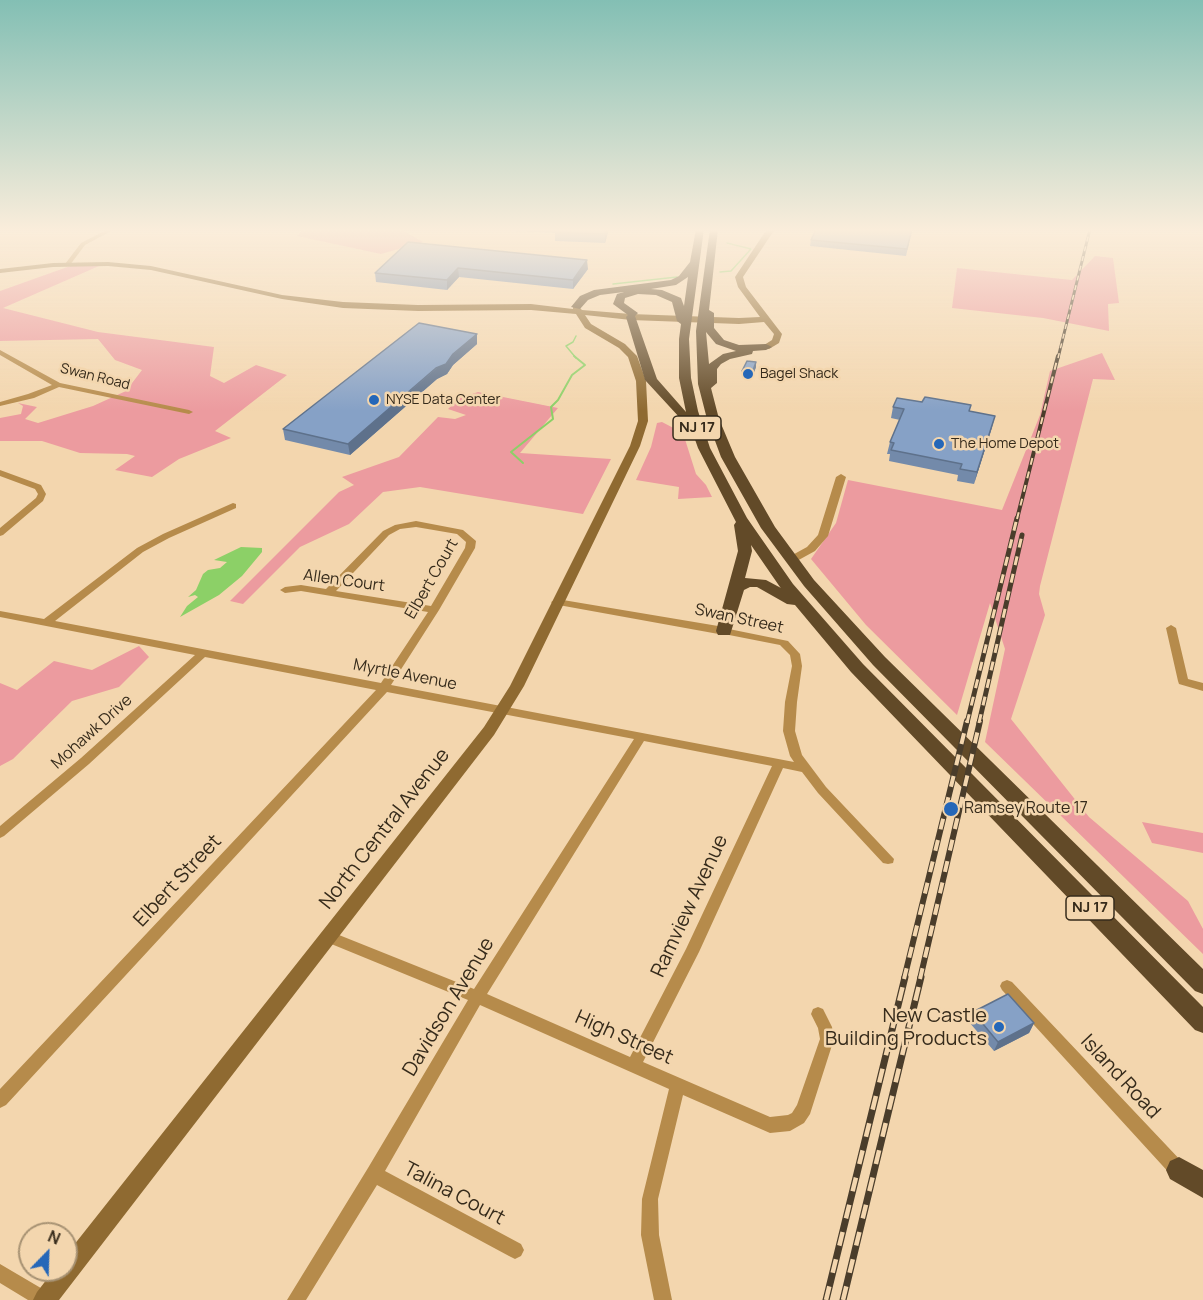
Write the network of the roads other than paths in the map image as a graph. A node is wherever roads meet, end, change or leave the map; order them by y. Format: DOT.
graph roads {
  1 [pos="255,290"];
  2 [pos="278,290"];
  3 [pos="616,290"];
  4 [pos="690,290"];
  5 [pos="706,290"];
  6 [pos="743,290"];
  7 [pos="705,294"];
  8 [pos="755,305"];
  9 [pos="576,310"];
  10 [pos="602,314"];
  11 [pos="632,315"];
  12 [pos="765,317"];
  13 [pos="738,319"];
  14 [pos="588,326"];
  15 [pos="685,330"];
  16 [pos="777,332"];
  17 [pos="612,341"];
  18 [pos="766,347"];
  19 [pos="0,352"];
  20 [pos="58,385"];
  21 [pos="704,386"];
  22 [pos="0,404"];
  23 [pos="189,412"];
  24 [pos="699,435"];
  25 [pos="0,473"];
  26 [pos="841,477"];
  27 [pos="233,506"];
  28 [pos="740,518"];
  29 [pos="0,533"];
  30 [pos="790,560"];
  31 [pos="737,588"];
  32 [pos="285,590"];
  33 [pos="328,592"];
  34 [pos="557,602"];
  35 [pos="434,610"];
  36 [pos="0,614"];
  37 [pos="809,614"];
  38 [pos="46,623"];
  39 [pos="1172,628"];
  40 [pos="724,631"];
  41 [pos="203,653"];
  42 [pos="1203,687"];
  43 [pos="384,688"];
  44 [pos="504,710"];
  45 [pos="641,737"];
  46 [pos="779,763"];
  47 [pos="804,768"];
  48 [pos="0,832"];
  49 [pos="888,859"];
  50 [pos="1152,934"];
  51 [pos="329,937"];
  52 [pos="1203,977"];
  53 [pos="1163,982"];
  54 [pos="1203,984"];
  55 [pos="1007,986"];
  56 [pos="477,998"];
  57 [pos="818,1014"];
  58 [pos="1203,1023"];
  59 [pos="1203,1029"];
  60 [pos="634,1065"];
  61 [pos="678,1085"];
  62 [pos="0,1100"];
  63 [pos="1179,1170"];
  64 [pos="374,1174"];
  65 [pos="1203,1185"];
  66 [pos="1203,1196"];
  67 [pos="515,1250"];
  68 [pos="0,1273"];
  69 [pos="45,1300"];
  70 [pos="296,1300"];
  71 [pos="663,1300"];
  1 -- 9 [label="main road"];
  2 -- 9 [label="main road"];
  3 -- 9 [label="highway"];
  4 -- 15 [label="highway, NJ 17"];
  5 -- 7 [label="highway, NJ 17"];
  6 -- 8 [label="main road"];
  7 -- 18 [label="highway"];
  7 -- 21 [label="highway, NJ 17"];
  8 -- 12 [label="main road"];
  8 -- 13 [label="main road"];
  9 -- 10 [label="main road"];
  9 -- 11 [label="main road"];
  9 -- 14 [label="main road, North Central Avenue"];
  9 -- 17 [label="main road, North Central Avenue"];
  10 -- 11 [label="main road"];
  10 -- 14 [label="main road"];
  11 -- 13 [label="main road"];
  11 -- 15 [label="highway"];
  11 -- 24 [label="highway"];
  12 -- 13 [label="main road"];
  12 -- 16 [label="main road"];
  13 -- 16 [label="main road"];
  14 -- 17 [label="main road, North Central Avenue"];
  15 -- 24 [label="highway, NJ 17"];
  16 -- 18 [label="main road"];
  17 -- 34 [label="main road, North Central Avenue"];
  18 -- 21 [label="highway"];
  19 -- 20 [label="street, Swan Road"];
  20 -- 22 [label="street"];
  20 -- 23 [label="street, Swan Road"];
  21 -- 30 [label="highway, NJ 17"];
  24 -- 28 [label="highway, NJ 17"];
  25 -- 29 [label="street"];
  26 -- 30 [label="street"];
  27 -- 38 [label="street"];
  28 -- 31 [label="highway"];
  28 -- 37 [label="highway, NJ 17"];
  30 -- 50 [label="highway, NJ 17"];
  31 -- 37 [label="highway"];
  31 -- 40 [label="highway"];
  32 -- 33 [label="street, Allen Court"];
  33 -- 35 [label="street, Allen Court"];
  33 -- 35 [label="street, Elbert Court"];
  34 -- 40 [label="street, Swan Street"];
  34 -- 44 [label="main road, North Central Avenue"];
  35 -- 43 [label="street, Elbert Court"];
  36 -- 38 [label="street, Myrtle Avenue"];
  37 -- 53 [label="highway, NJ 17"];
  38 -- 41 [label="street, Myrtle Avenue"];
  39 -- 42 [label="street"];
  40 -- 47 [label="street, Swan Street"];
  41 -- 43 [label="street, Myrtle Avenue"];
  41 -- 48 [label="street, Mohawk Drive"];
  43 -- 44 [label="street, Myrtle Avenue"];
  43 -- 62 [label="street, Elbert Street"];
  44 -- 45 [label="street, Myrtle Avenue"];
  44 -- 51 [label="main road, North Central Avenue"];
  45 -- 46 [label="street, Myrtle Avenue"];
  45 -- 56 [label="street, Davidson Avenue"];
  46 -- 47 [label="street, Myrtle Avenue"];
  46 -- 60 [label="street, Ramview Avenue"];
  47 -- 49 [label="street"];
  50 -- 52 [label="highway"];
  50 -- 54 [label="highway, NJ 17"];
  51 -- 56 [label="street, High Street"];
  51 -- 69 [label="main road, North Central Avenue"];
  53 -- 58 [label="highway, NJ 17"];
  53 -- 59 [label="highway"];
  55 -- 63 [label="street, Island Road"];
  56 -- 60 [label="street, High Street"];
  56 -- 64 [label="street, Davidson Avenue"];
  57 -- 61 [label="street, High Street"];
  60 -- 61 [label="street, High Street"];
  61 -- 71 [label="street"];
  63 -- 65 [label="highway"];
  63 -- 66 [label="street, Island Road"];
  64 -- 67 [label="street, Talina Court"];
  64 -- 70 [label="street, Davidson Avenue"];
  68 -- 69 [label="street"];
}
